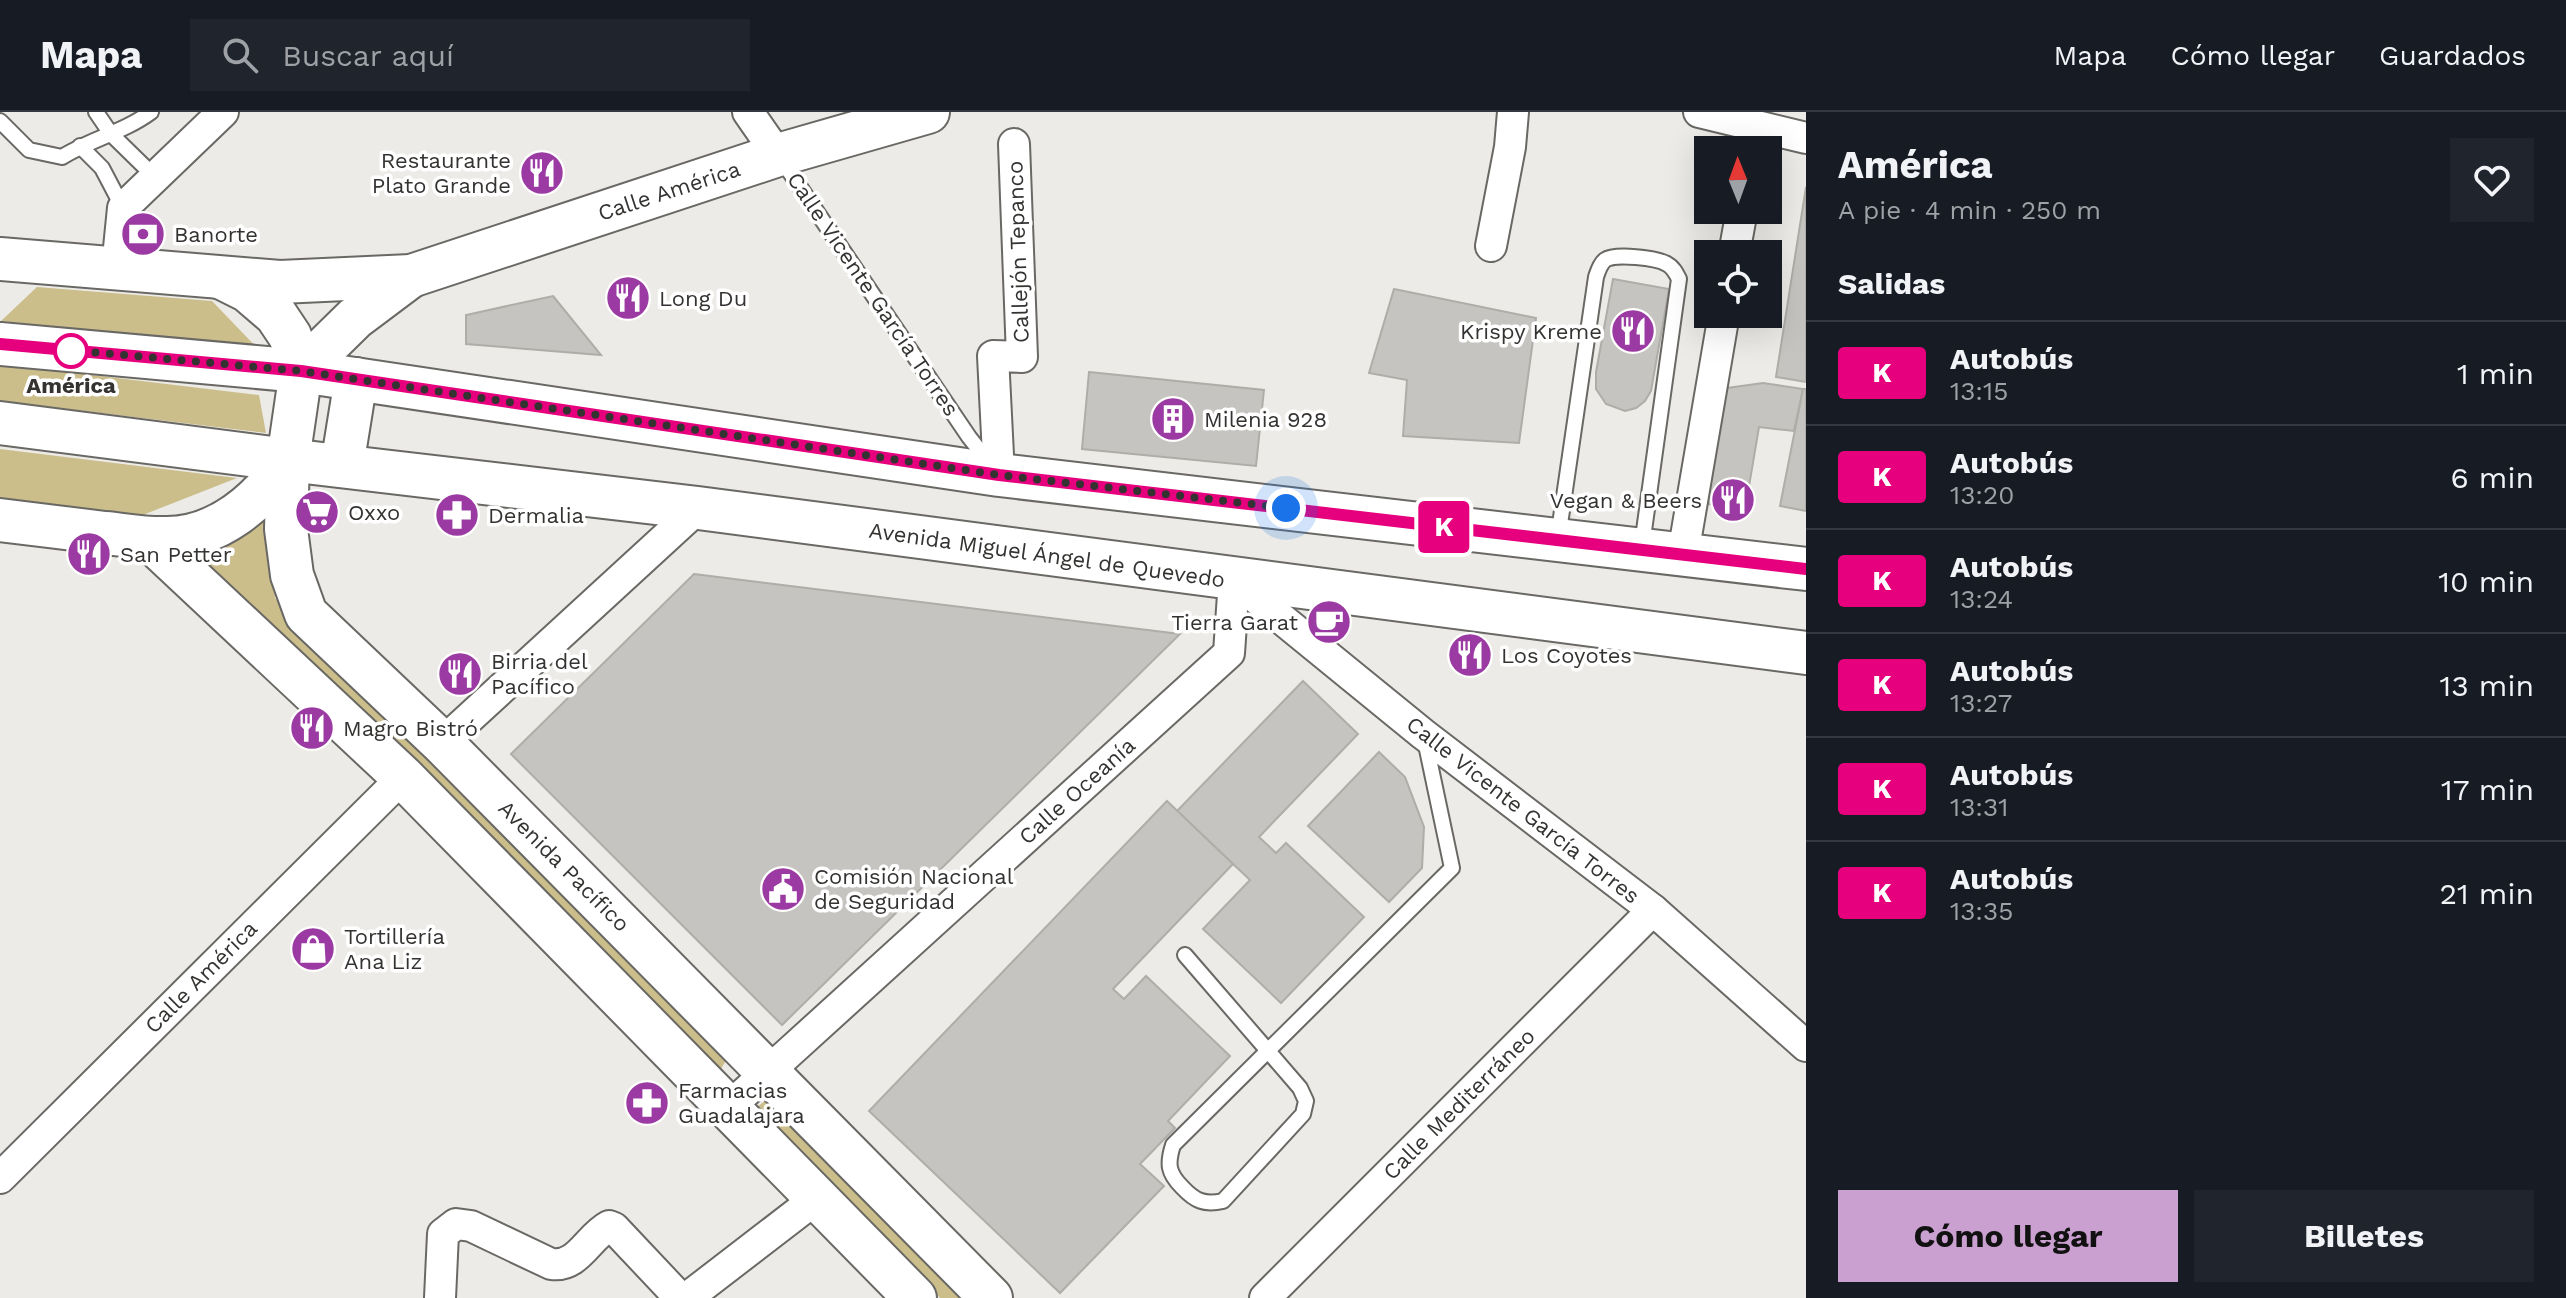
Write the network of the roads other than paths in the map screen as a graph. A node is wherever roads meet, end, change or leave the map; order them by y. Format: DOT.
graph roads {
  1 [pos="96,112"];
  2 [pos="151,112"];
  3 [pos="223,112"];
  4 [pos="748,112"];
  5 [pos="928,112"];
  6 [pos="1513,112"];
  7 [pos="1699,112"];
  8 [pos="0,121"];
  9 [pos="111,134"];
  10 [pos="1806,138"];
  11 [pos="1014,144"];
  12 [pos="80,146"];
  13 [pos="778,155"];
  14 [pos="155,177"];
  15 [pos="123,208"];
  16 [pos="1491,246"];
  17 [pos="0,259"];
  18 [pos="117,268"];
  19 [pos="411,276"];
  20 [pos="222,278"];
  21 [pos="1722,328"];
  22 [pos="0,344"];
  23 [pos="301,371"];
  24 [pos="356,379"];
  25 [pos="0,423"];
  26 [pos="288,460"];
  27 [pos="342,466"];
  28 [pos="999,475"];
  29 [pos="698,508"];
  30 [pos="0,520"];
  31 [pos="148,538"];
  32 [pos="1558,540"];
  33 [pos="1642,550"];
  34 [pos="1683,554"];
  35 [pos="1806,569"];
  36 [pos="1234,580"];
  37 [pos="1806,653"];
  38 [pos="1423,734"];
  39 [pos="442,743"];
  40 [pos="403,777"];
  41 [pos="1653,910"];
  42 [pos="1185,955"];
  43 [pos="1806,1046"];
  44 [pos="1268,1051"];
  45 [pos="768,1071"];
  46 [pos="728,1108"];
  47 [pos="0,1178"];
  48 [pos="817,1198"];
  49 [pos="440,1298"];
  50 [pos="680,1298"];
  51 [pos="687,1298"];
  52 [pos="915,1298"];
  53 [pos="991,1298"];
  54 [pos="1265,1298"];
  1 -- 9 [label="lane"];
  2 -- 9 [label="lane"];
  3 -- 14 [label="street"];
  4 -- 13 [label="street, Calle Vicente García Torres"];
  5 -- 13 [label="street, Calle América"];
  6 -- 16 [label="street"];
  7 -- 10 [label="street"];
  8 -- 12 [label="lane"];
  9 -- 12 [label="lane"];
  9 -- 14 [label="lane"];
  11 -- 28 [label="street, Callejón Tepanco"];
  12 -- 15 [label="lane"];
  13 -- 19 [label="street, Calle América"];
  13 -- 28 [label="lane, Calle Vicente García Torres"];
  14 -- 15 [label="street"];
  15 -- 18 [label="street"];
  17 -- 18 [label="street, Calle América"];
  18 -- 20 [label="street, Calle América"];
  19 -- 20 [label="street, Calle América"];
  19 -- 23 [label="street, Calle América"];
  20 -- 23 [label="street, Calle América"];
  21 -- 34 [label="street"];
  22 -- 23 [label="street"];
  23 -- 24 [label="street"];
  23 -- 26 [label="street, Avenida Pacífico"];
  24 -- 27 [label="street"];
  24 -- 28 [label="street"];
  25 -- 26 [label="street, Avenida Miguel Ángel de Quevedo"];
  26 -- 27 [label="street, Avenida Miguel Ángel de Quevedo"];
  26 -- 31 [label="street"];
  26 -- 39 [label="street, Avenida Pacífico"];
  27 -- 29 [label="street, Avenida Miguel Ángel de Quevedo"];
  28 -- 32 [label="street"];
  29 -- 36 [label="street, Avenida Miguel Ángel de Quevedo"];
  29 -- 39 [label="street"];
  30 -- 31 [label="street"];
  31 -- 40 [label="street"];
  32 -- 33 [label="street"];
  32 -- 33 [label="lane"];
  33 -- 34 [label="street"];
  34 -- 35 [label="street"];
  36 -- 37 [label="street, Avenida Miguel Ángel de Quevedo"];
  36 -- 38 [label="street, Calle Vicente García Torres"];
  36 -- 45 [label="street, Calle Oceanía"];
  38 -- 41 [label="street, Calle Vicente García Torres"];
  38 -- 44 [label="lane"];
  39 -- 45 [label="street, Avenida Pacífico"];
  40 -- 46 [label="street"];
  40 -- 47 [label="street, Calle América"];
  41 -- 43 [label="street, Calle Vicente García Torres"];
  41 -- 54 [label="street, Calle Mediterráneo"];
  42 -- 44 [label="lane"];
  44 -- 44 [label="lane"];
  45 -- 46 [label="street, Calle Oceanía"];
  45 -- 53 [label="street, Avenida Pacífico"];
  46 -- 48 [label="street"];
  48 -- 51 [label="street"];
  48 -- 52 [label="street"];
  49 -- 50 [label="street"];
}
